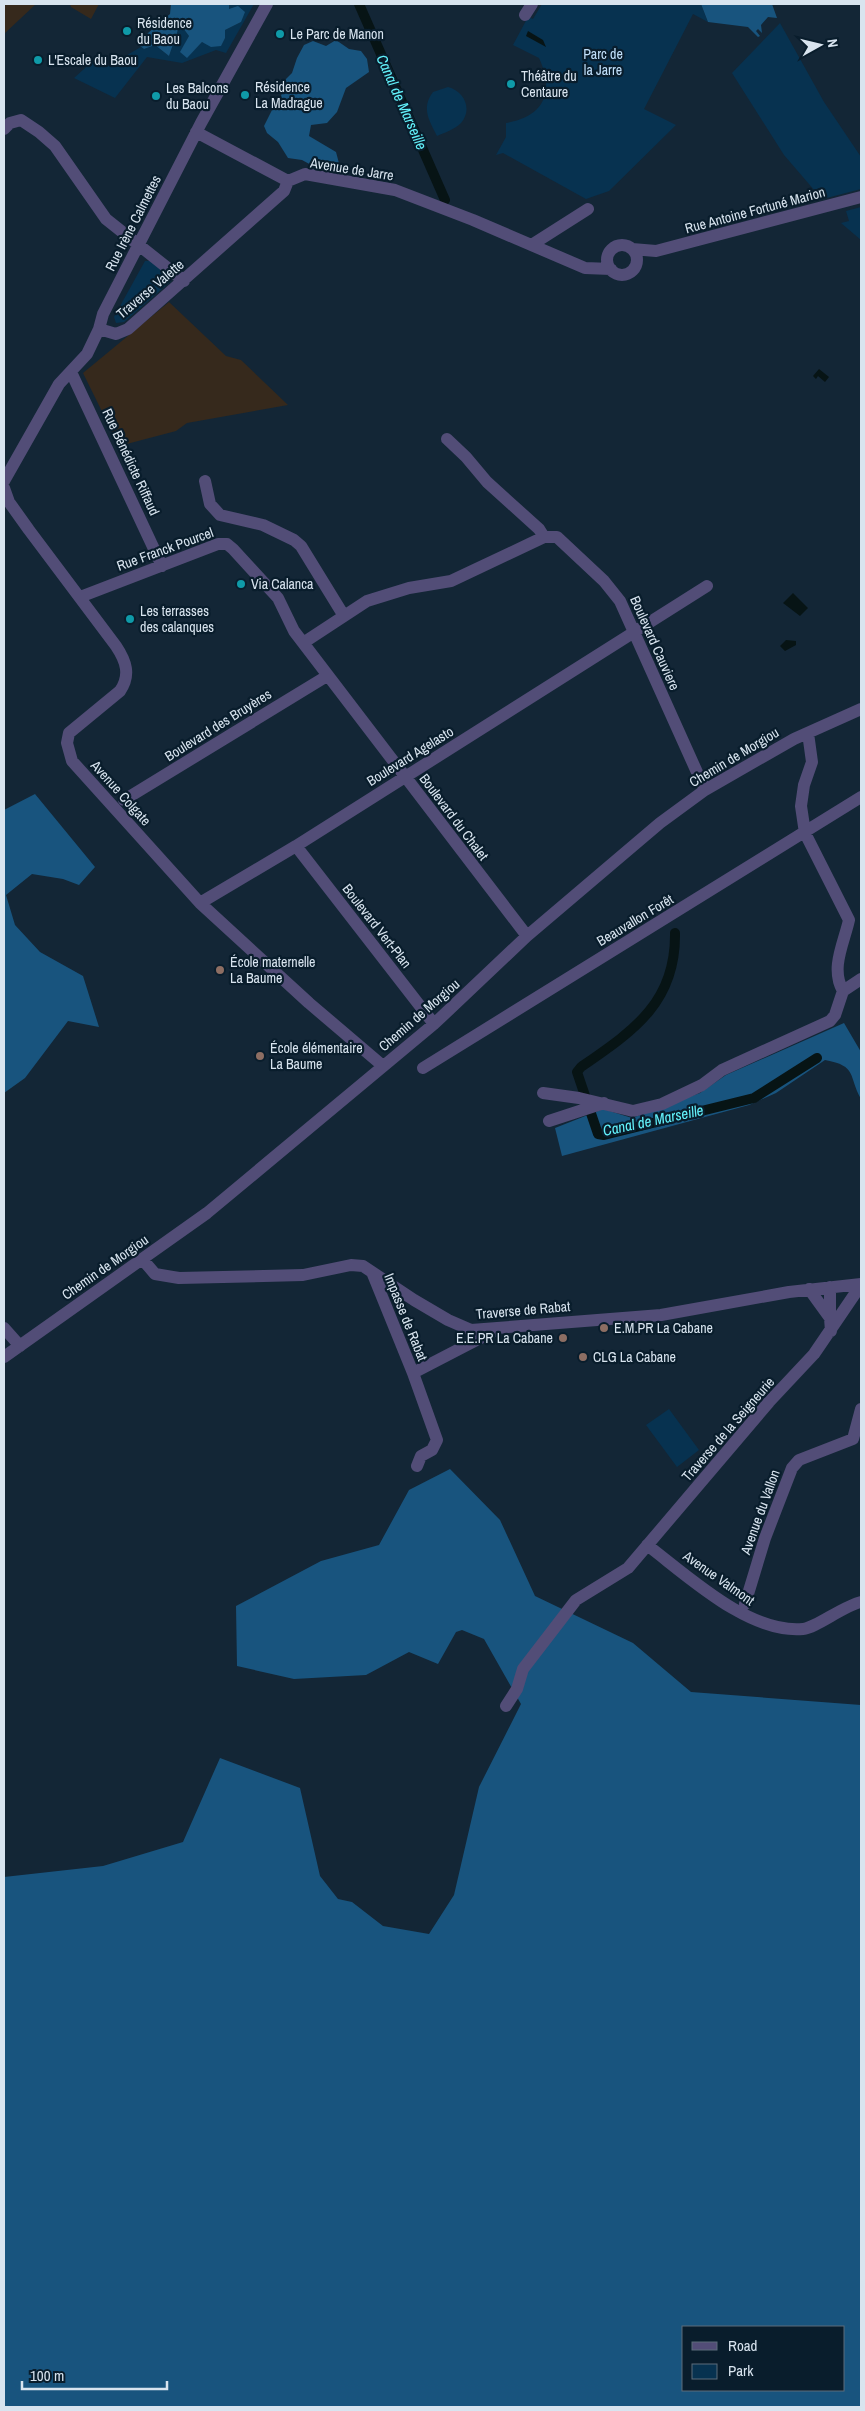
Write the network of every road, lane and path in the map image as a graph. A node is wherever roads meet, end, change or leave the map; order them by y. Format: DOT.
graph roads {
  1 [pos="267,4"];
  2 [pos="532,4"];
  3 [pos="525,15"];
  4 [pos="4,129"];
  5 [pos="196,132"];
  6 [pos="288,181"];
  7 [pos="861,197"];
  8 [pos="588,209"];
  9 [pos="140,244"];
  10 [pos="533,244"];
  11 [pos="632,249"];
  12 [pos="656,251"];
  13 [pos="605,266"];
  14 [pos="636,266"];
  15 [pos="184,280"];
  16 [pos="99,329"];
  17 [pos="71,372"];
  18 [pos="447,439"];
  19 [pos="7,468"];
  20 [pos="4,481"];
  21 [pos="205,481"];
  22 [pos="4,488"];
  23 [pos="7,500"];
  24 [pos="545,537"];
  25 [pos="162,566"];
  26 [pos="707,586"];
  27 [pos="80,597"];
  28 [pos="344,616"];
  29 [pos="635,632"];
  30 [pos="303,644"];
  31 [pos="327,676"];
  32 [pos="861,709"];
  33 [pos="808,733"];
  34 [pos="405,777"];
  35 [pos="704,790"];
  36 [pos="861,797"];
  37 [pos="124,800"];
  38 [pos="805,833"];
  39 [pos="296,846"];
  40 [pos="200,903"];
  41 [pos="527,936"];
  42 [pos="861,979"];
  43 [pos="844,991"];
  44 [pos="434,1024"];
  45 [pos="383,1066"];
  46 [pos="423,1068"];
  47 [pos="543,1093"];
  48 [pos="604,1103"];
  49 [pos="549,1121"];
  50 [pos="143,1260"];
  51 [pos="372,1272"];
  52 [pos="861,1285"];
  53 [pos="830,1287"];
  54 [pos="809,1289"];
  55 [pos="830,1318"];
  56 [pos="4,1328"];
  57 [pos="499,1329"];
  58 [pos="831,1331"];
  59 [pos="20,1346"];
  60 [pos="4,1357"];
  61 [pos="413,1373"];
  62 [pos="861,1410"];
  63 [pos="417,1466"];
  64 [pos="647,1546"];
  65 [pos="861,1602"];
  66 [pos="742,1608"];
  67 [pos="506,1706"];
  1 -- 5 [label="street"];
  2 -- 3 [label="street"];
  4 -- 9 [label="street"];
  5 -- 6 [label="street"];
  5 -- 9 [label="street, Rue Irène Calmettes"];
  6 -- 10 [label="street, Avenue de Jarre"];
  6 -- 15 [label="street, Traverse Valette"];
  7 -- 12 [label="street, Rue Antoine Fortuné Marion"];
  8 -- 10 [label="street"];
  9 -- 15 [label="street"];
  9 -- 16 [label="street, Rue Irène Calmettes"];
  10 -- 13 [label="street"];
  11 -- 12 [label="street, Rue Antoine Fortuné Marion"];
  11 -- 13 [label="street"];
  11 -- 14 [label="street"];
  12 -- 14 [label="street, Rue Antoine Fortuné Marion"];
  13 -- 14 [label="street"];
  15 -- 16 [label="street, Traverse Valette"];
  16 -- 17 [label="street"];
  17 -- 19 [label="street"];
  17 -- 25 [label="street, Rue Bénédicte Riffaud"];
  18 -- 24 [label="street"];
  19 -- 20 [label="street"];
  21 -- 28 [label="street"];
  22 -- 23 [label="street, Avenue Colgate"];
  23 -- 27 [label="street, Avenue Colgate"];
  24 -- 28 [label="street"];
  24 -- 29 [label="street, Boulevard Cauviere"];
  25 -- 27 [label="street, Rue Franck Pourcel"];
  25 -- 30 [label="street, Rue Franck Pourcel"];
  26 -- 29 [label="street, Boulevard Agelasto"];
  27 -- 40 [label="street, Avenue Colgate"];
  28 -- 30 [label="street"];
  29 -- 34 [label="street, Boulevard Agelasto"];
  29 -- 35 [label="street, Boulevard Cauviere"];
  30 -- 31 [label="street, Boulevard du Chalet"];
  31 -- 34 [label="street, Boulevard du Chalet"];
  31 -- 37 [label="street, Boulevard des Bruyères"];
  32 -- 33 [label="street, Chemin de Morgiou"];
  33 -- 35 [label="street, Chemin de Morgiou"];
  33 -- 38 [label="street"];
  34 -- 39 [label="street, Boulevard Agelasto"];
  34 -- 41 [label="street, Boulevard du Chalet"];
  35 -- 41 [label="street, Chemin de Morgiou"];
  36 -- 38 [label="street, Beauvallon Forêt"];
  38 -- 43 [label="street"];
  38 -- 46 [label="street, Beauvallon Forêt"];
  39 -- 40 [label="street, Boulevard Agelasto"];
  39 -- 44 [label="street, Boulevard Vert-Plan"];
  40 -- 45 [label="street, Avenue Colgate"];
  41 -- 44 [label="street, Chemin de Morgiou"];
  42 -- 43 [label="street"];
  43 -- 48 [label="street"];
  44 -- 45 [label="street, Chemin de Morgiou"];
  45 -- 50 [label="street, Chemin de Morgiou"];
  47 -- 48 [label="street"];
  48 -- 49 [label="street"];
  50 -- 51 [label="street, Traverse de Rabat"];
  50 -- 59 [label="street, Chemin de Morgiou"];
  51 -- 57 [label="street, Traverse de Rabat"];
  51 -- 61 [label="street, Impasse de Rabat"];
  52 -- 53 [label="street, Traverse de la Seigneurie"];
  52 -- 58 [label="street, Traverse de la Seigneurie"];
  53 -- 54 [label="street, Traverse de la Seigneurie"];
  53 -- 55 [label="street"];
  54 -- 55 [label="street"];
  54 -- 57 [label="street, Traverse de Rabat"];
  55 -- 58 [label="street"];
  56 -- 59 [label="street"];
  57 -- 61 [label="street, Impasse de Rabat"];
  58 -- 64 [label="street, Traverse de la Seigneurie"];
  59 -- 60 [label="street, Chemin de Morgiou"];
  61 -- 63 [label="street, Impasse de Rabat"];
  62 -- 66 [label="street, Avenue du Vallon"];
  64 -- 66 [label="street, Avenue Valmont"];
  64 -- 67 [label="street, Traverse de la Seigneurie"];
  65 -- 66 [label="street, Avenue Valmont"];
}
